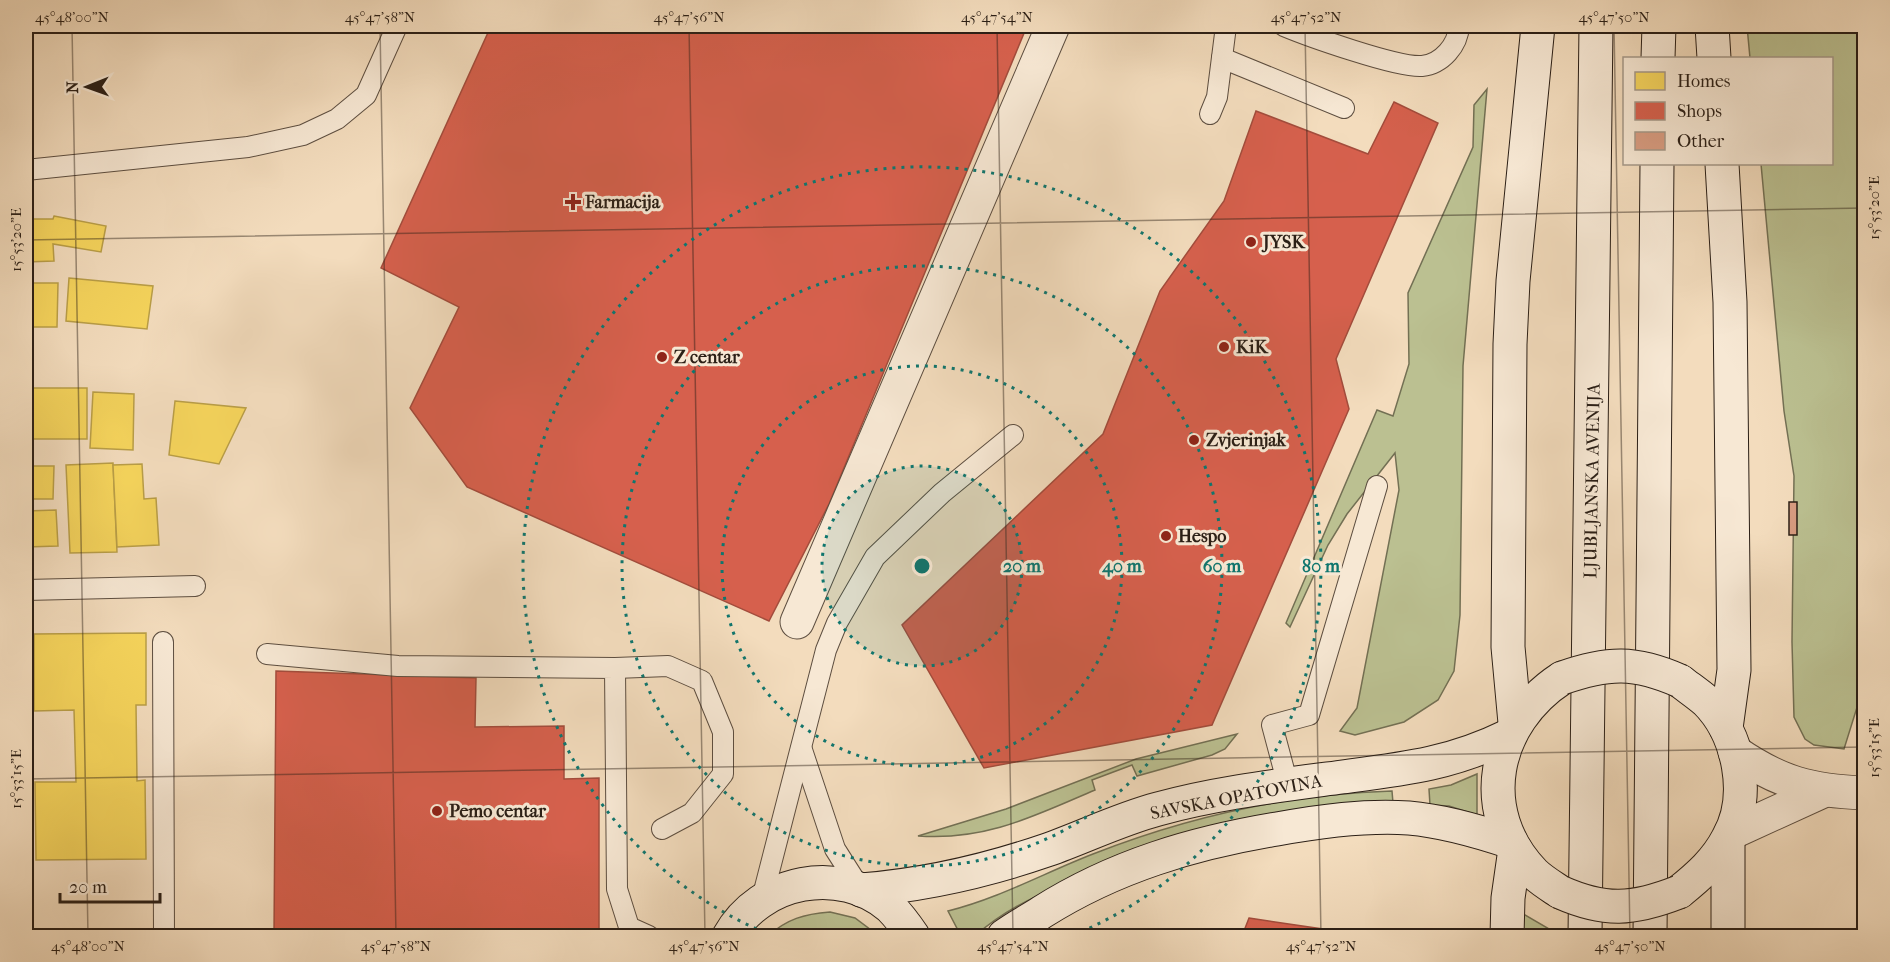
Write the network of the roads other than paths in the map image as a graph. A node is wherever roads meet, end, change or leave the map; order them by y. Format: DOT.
graph roads {
  1 [pos="398,26"];
  2 [pos="1053,26"];
  3 [pos="1226,26"];
  4 [pos="1284,26"];
  5 [pos="1459,26"];
  6 [pos="1538,26"];
  7 [pos="1596,26"];
  8 [pos="1659,26"];
  9 [pos="1712,26"];
  10 [pos="1658,57"];
  11 [pos="1714,57"];
  12 [pos="1222,58"];
  13 [pos="1344,108"];
  14 [pos="1210,114"];
  15 [pos="1657,165"];
  16 [pos="1722,165"];
  17 [pos="26,170"];
  18 [pos="1013,435"];
  19 [pos="1377,486"];
  20 [pos="195,586"];
  21 [pos="26,590"];
  22 [pos="797,622"];
  23 [pos="163,642"];
  24 [pos="267,654"];
  25 [pos="615,668"];
  26 [pos="1512,729"];
  27 [pos="1731,740"];
  28 [pos="802,750"];
  29 [pos="1287,785"];
  30 [pos="1823,791"];
  31 [pos="1864,793"];
  32 [pos="662,829"];
  33 [pos="1729,837"];
  34 [pos="1513,845"];
  35 [pos="861,890"];
  36 [pos="762,899"];
  37 [pos="1020,933"];
  38 [pos="164,936"];
  39 [pos="650,936"];
  40 [pos="729,936"];
  41 [pos="913,936"];
  42 [pos="1507,936"];
  43 [pos="1586,936"];
  44 [pos="1650,936"];
  45 [pos="1728,936"];
  1 -- 17 [label="lane"];
  2 -- 22 [label="main road"];
  3 -- 12 [label="lane"];
  4 -- 5 [label="lane"];
  6 -- 26 [label="main road"];
  7 -- 43 [label="main road, LJUBLJANSKA AVENIJA"];
  8 -- 10 [label="main road"];
  9 -- 11 [label="main road"];
  12 -- 13 [label="lane"];
  12 -- 14 [label="lane"];
  15 -- 44 [label="main road"];
  16 -- 27 [label="main road"];
  18 -- 28 [label="lane"];
  19 -- 29 [label="lane"];
  20 -- 21 [label="lane"];
  23 -- 38 [label="lane"];
  24 -- 25 [label="lane"];
  25 -- 32 [label="lane"];
  25 -- 39 [label="lane"];
  26 -- 27 [label="main road, bridge"];
  26 -- 29 [label="main road, SAVSKA OPATOVINA"];
  26 -- 34 [label="main road"];
  27 -- 30 [label="main road"];
  27 -- 33 [label="main road"];
  28 -- 35 [label="lane"];
  28 -- 36 [label="lane"];
  29 -- 35 [label="main road, SAVSKA OPATOVINA"];
  30 -- 31 [label="main road"];
  30 -- 33 [label="main road"];
  33 -- 34 [label="main road, bridge"];
  33 -- 45 [label="main road"];
  34 -- 37 [label="main road, SAVSKA OPATOVINA"];
  34 -- 42 [label="main road"];
  35 -- 36 [label="main road"];
  35 -- 41 [label="main road"];
  36 -- 40 [label="main road"];
}
